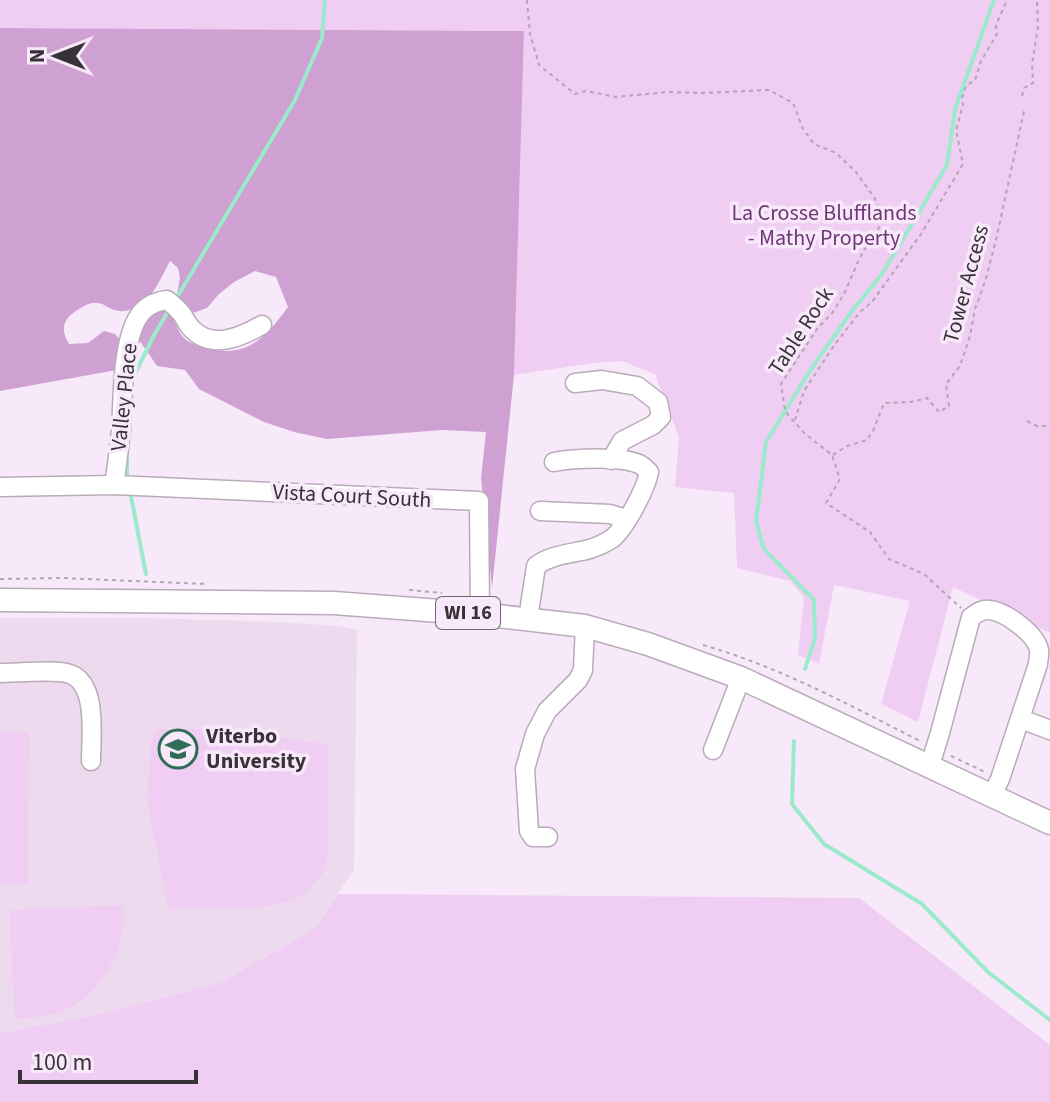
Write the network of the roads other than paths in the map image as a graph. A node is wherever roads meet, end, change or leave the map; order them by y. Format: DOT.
graph roads {
  1 [pos="262,325"];
  2 [pos="575,383"];
  3 [pos="611,460"];
  4 [pos="554,462"];
  5 [pos="114,485"];
  6 [pos="0,487"];
  7 [pos="540,511"];
  8 [pos="626,519"];
  9 [pos="0,600"];
  10 [pos="480,614"];
  11 [pos="528,619"];
  12 [pos="585,626"];
  13 [pos="0,673"];
  14 [pos="741,678"];
  15 [pos="1021,719"];
  16 [pos="1050,730"];
  17 [pos="713,750"];
  18 [pos="933,757"];
  19 [pos="91,761"];
  20 [pos="996,787"];
  21 [pos="1050,823"];
  22 [pos="548,837"];
  1 -- 5 [label="street, Valley Place"];
  2 -- 3 [label="street"];
  3 -- 4 [label="street"];
  3 -- 8 [label="street"];
  5 -- 6 [label="street"];
  5 -- 10 [label="street, Vista Court South"];
  7 -- 8 [label="street"];
  8 -- 11 [label="street"];
  9 -- 10 [label="main road, WI 16"];
  10 -- 11 [label="main road, WI 16"];
  11 -- 12 [label="main road, WI 16"];
  12 -- 14 [label="main road, WI 16"];
  12 -- 22 [label="street"];
  13 -- 19 [label="street"];
  14 -- 17 [label="street"];
  14 -- 18 [label="main road, WI 16"];
  15 -- 16 [label="street"];
  15 -- 18 [label="street"];
  15 -- 20 [label="street"];
  18 -- 20 [label="main road, WI 16"];
  20 -- 21 [label="main road, WI 16"];
}
